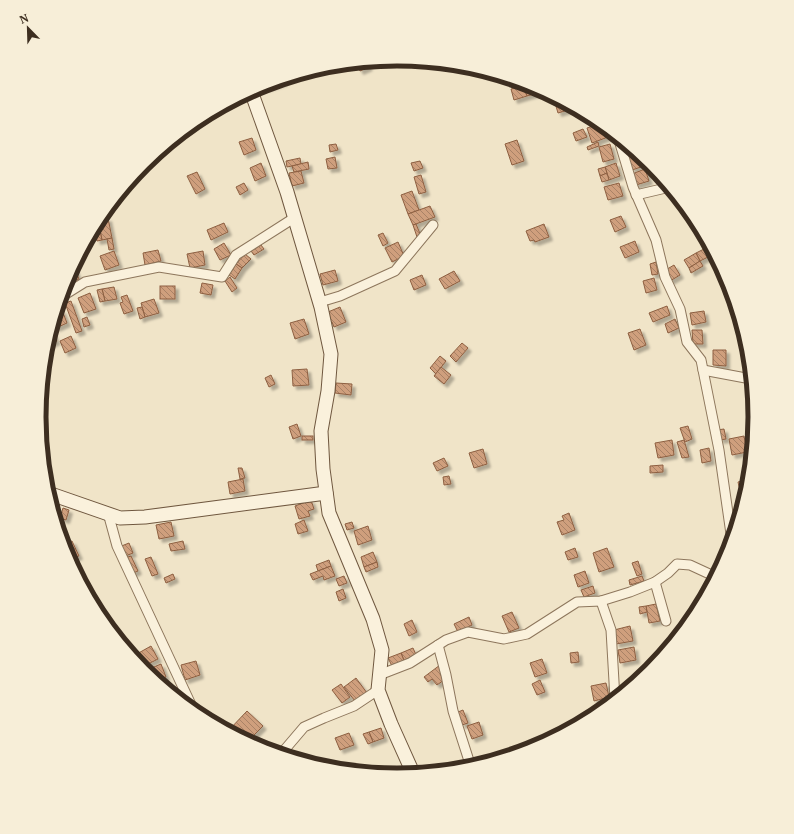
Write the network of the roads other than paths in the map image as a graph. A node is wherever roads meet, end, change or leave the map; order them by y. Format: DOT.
graph roads {
  1 [pos="252,98"];
  2 [pos="621,147"];
  3 [pos="664,189"];
  4 [pos="636,195"];
  5 [pos="294,218"];
  6 [pos="433,225"];
  7 [pos="70,292"];
  8 [pos="320,302"];
  9 [pos="703,370"];
  10 [pos="746,378"];
  11 [pos="326,494"];
  12 [pos="55,495"];
  13 [pos="108,513"];
  14 [pos="730,527"];
  15 [pos="711,575"];
  16 [pos="655,582"];
  17 [pos="601,601"];
  18 [pos="666,621"];
  19 [pos="438,645"];
  20 [pos="379,675"];
  21 [pos="378,690"];
  22 [pos="615,692"];
  23 [pos="188,699"];
  24 [pos="285,749"];
  25 [pos="469,760"];
  26 [pos="410,767"];
  1 -- 5 [label="street"];
  2 -- 4 [label="street"];
  3 -- 4 [label="street"];
  4 -- 9 [label="street"];
  5 -- 7 [label="street"];
  5 -- 8 [label="street"];
  6 -- 8 [label="street"];
  8 -- 11 [label="street"];
  9 -- 10 [label="street"];
  9 -- 14 [label="street"];
  11 -- 13 [label="street"];
  11 -- 20 [label="street"];
  12 -- 13 [label="street"];
  13 -- 23 [label="street"];
  15 -- 16 [label="street"];
  16 -- 17 [label="street"];
  16 -- 18 [label="street"];
  17 -- 19 [label="street"];
  17 -- 22 [label="street"];
  19 -- 20 [label="street"];
  19 -- 25 [label="street"];
  20 -- 21 [label="street"];
  21 -- 24 [label="street"];
  21 -- 26 [label="street"];
}
